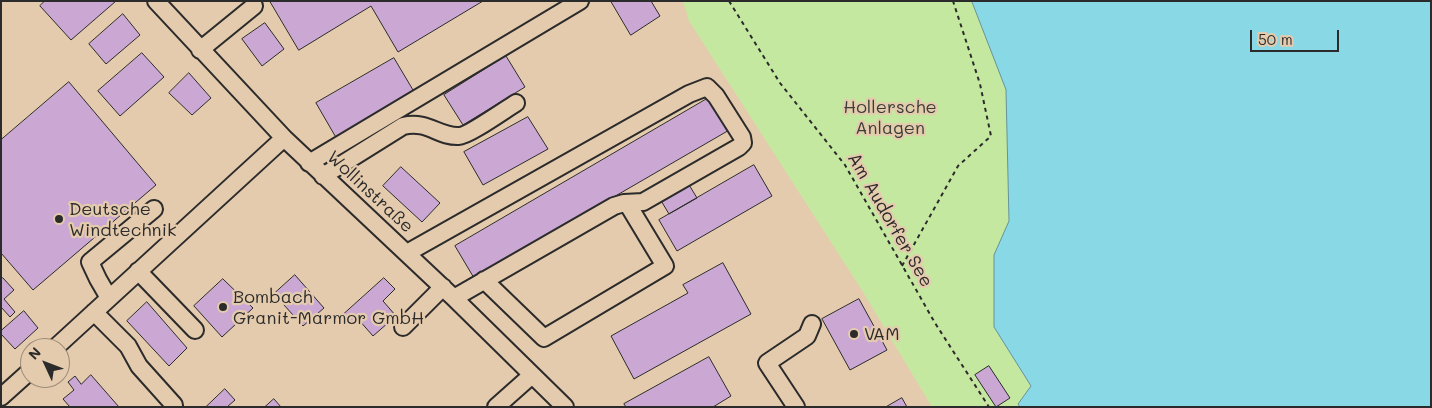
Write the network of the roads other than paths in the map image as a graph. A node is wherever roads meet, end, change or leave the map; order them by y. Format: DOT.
graph roads {
  1 [pos="580,1"];
  2 [pos="162,3"];
  3 [pos="254,6"];
  4 [pos="200,50"];
  5 [pos="516,103"];
  6 [pos="284,138"];
  7 [pos="309,163"];
  8 [pos="323,176"];
  9 [pos="627,203"];
  10 [pos="154,209"];
  11 [pos="407,253"];
  12 [pos="138,271"];
  13 [pos="484,280"];
  14 [pos="449,292"];
  15 [pos="110,298"];
  16 [pos="94,312"];
  17 [pos="812,324"];
  18 [pos="404,327"];
  19 [pos="195,330"];
  20 [pos="65,338"];
  21 [pos="532,375"];
  22 [pos="20,379"];
  23 [pos="1,397"];
  24 [pos="174,405"];
  25 [pos="496,407"];
  26 [pos="565,407"];
  27 [pos="796,407"];
  1 -- 7 [label="street"];
  2 -- 4 [label="street, Wollinstraße"];
  3 -- 4 [label="street"];
  4 -- 6 [label="street, Wollinstraße"];
  5 -- 8 [label="street"];
  6 -- 7 [label="street, Wollinstraße"];
  6 -- 12 [label="street"];
  7 -- 8 [label="street, Wollinstraße"];
  8 -- 11 [label="street, Wollinstraße"];
  9 -- 11 [label="street"];
  9 -- 13 [label="street"];
  9 -- 13 [label="street"];
  10 -- 15 [label="street"];
  11 -- 14 [label="street, Wollinstraße"];
  12 -- 15 [label="street"];
  12 -- 19 [label="street"];
  13 -- 14 [label="street"];
  14 -- 18 [label="street"];
  14 -- 21 [label="street, Wollinstraße"];
  15 -- 16 [label="street"];
  16 -- 20 [label="street"];
  16 -- 24 [label="street"];
  17 -- 27 [label="street"];
  21 -- 25 [label="street"];
  21 -- 26 [label="street, Wollinstraße"];
  22 -- 23 [label="street"];
}
